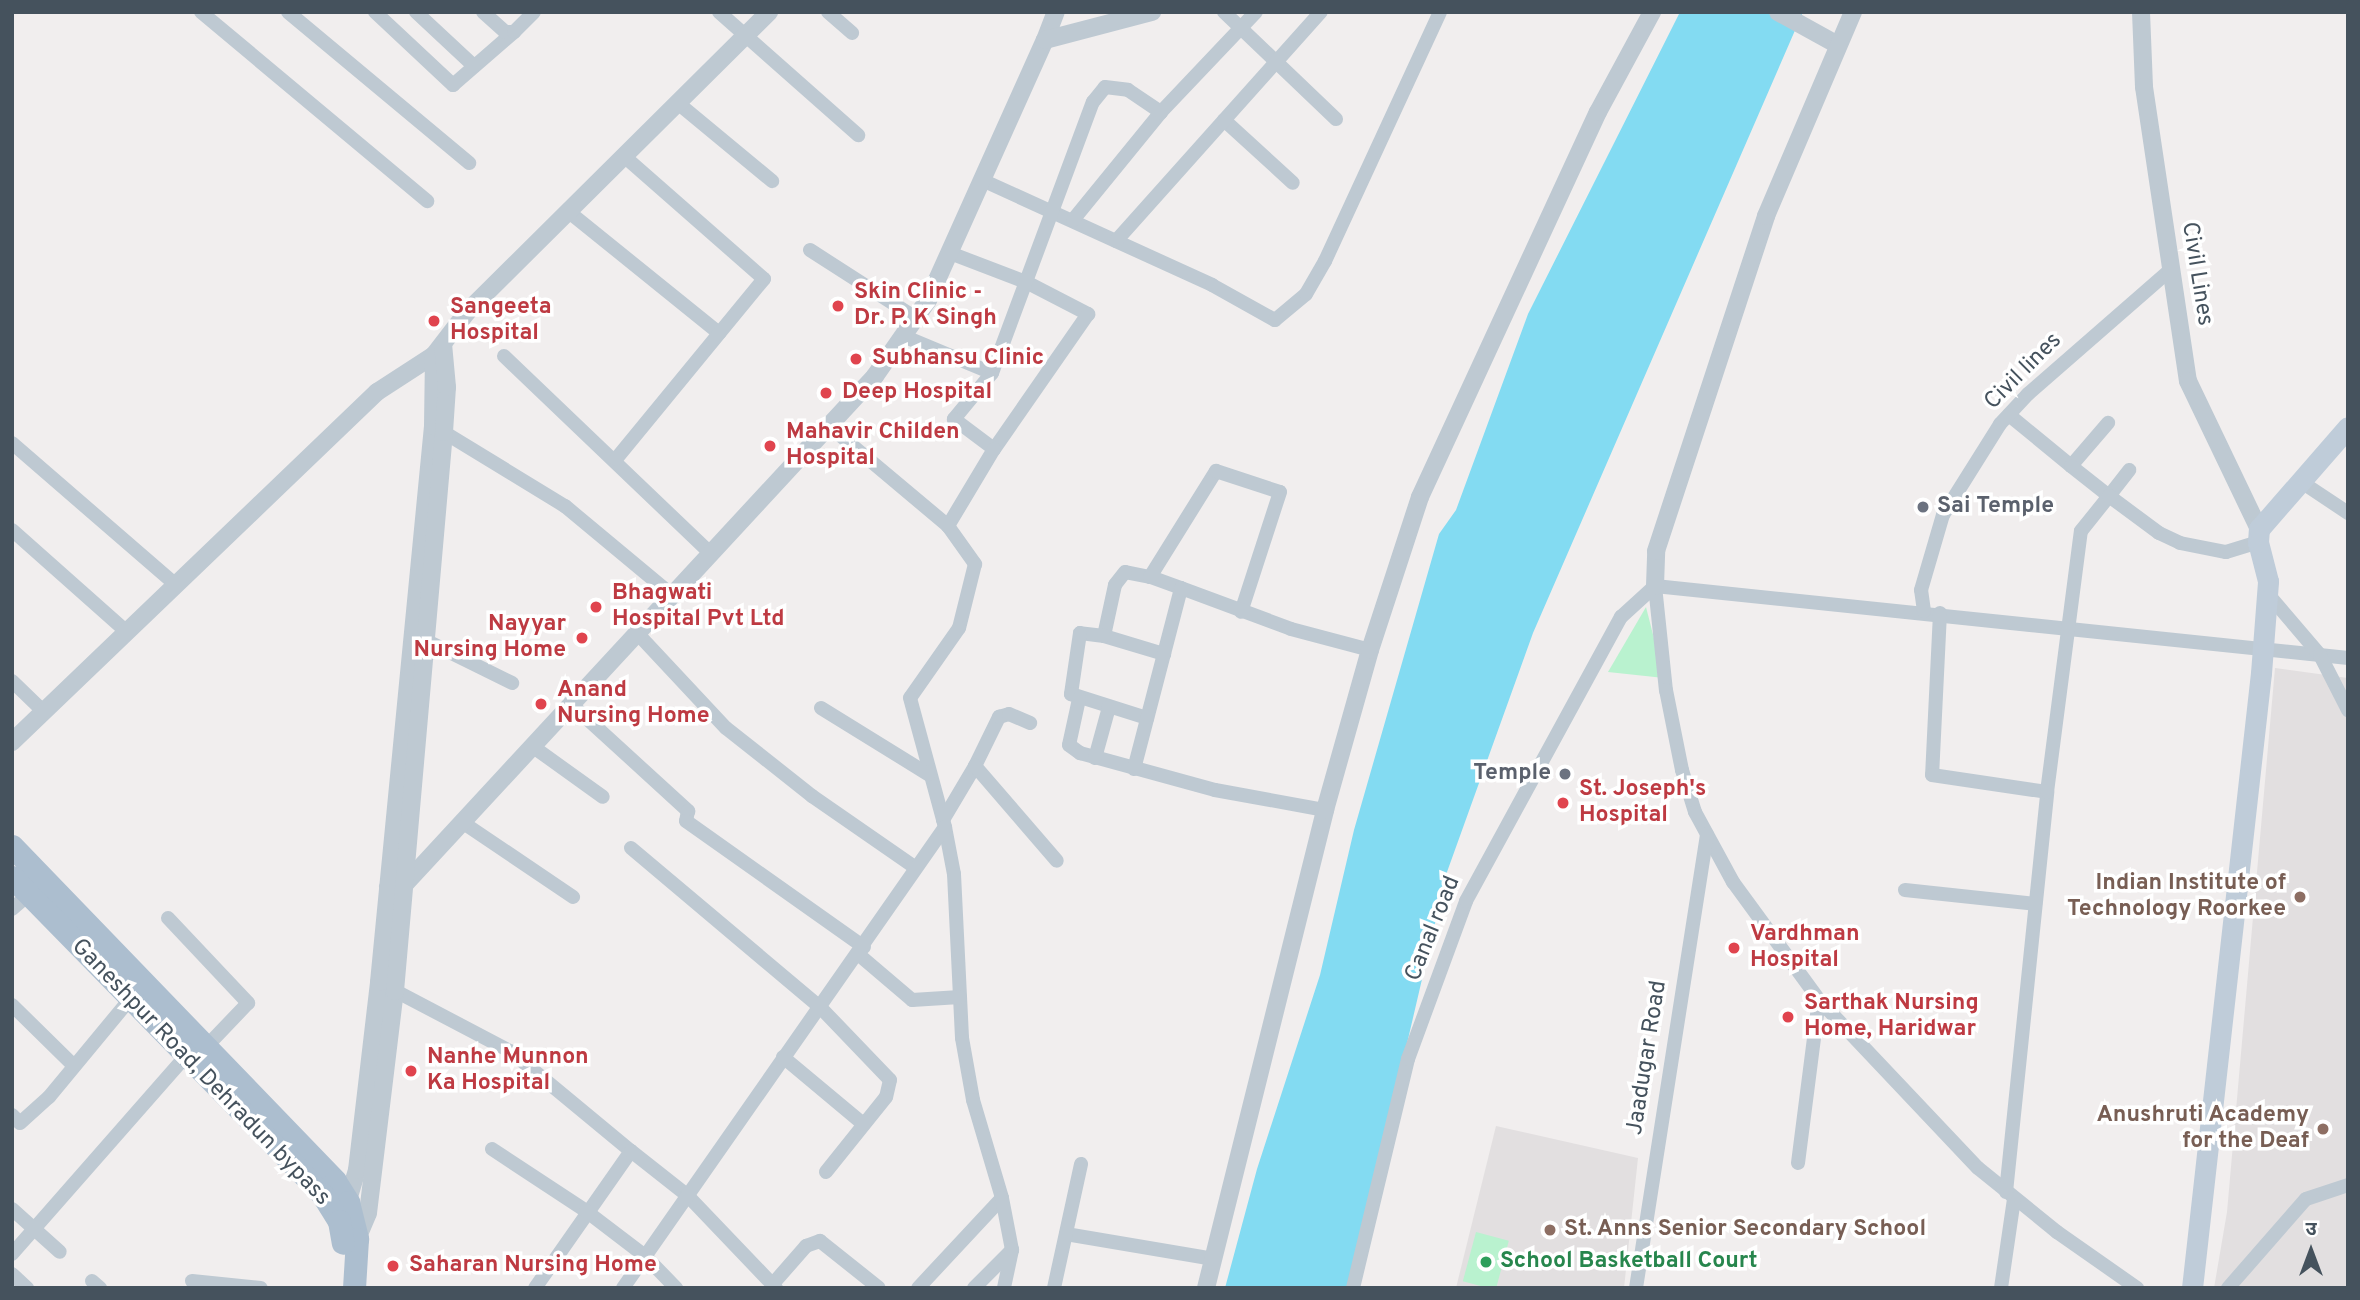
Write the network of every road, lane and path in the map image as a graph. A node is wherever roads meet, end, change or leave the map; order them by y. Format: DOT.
graph roads {
  1 [pos="201,12"];
  2 [pos="288,12"];
  3 [pos="375,12"];
  4 [pos="416,12"];
  5 [pos="483,12"];
  6 [pos="534,12"];
  7 [pos="719,12"];
  8 [pos="769,12"];
  9 [pos="828,12"];
  10 [pos="1056,12"];
  11 [pos="1152,12"];
  12 [pos="1224,12"];
  13 [pos="1256,12"];
  14 [pos="1321,12"];
  15 [pos="1440,12"];
  16 [pos="1652,12"];
  17 [pos="1777,12"];
  18 [pos="1853,12"];
  19 [pos="2141,12"];
  20 [pos="1241,28"];
  21 [pos="514,32"];
  22 [pos="852,33"];
  23 [pos="748,35"];
  24 [pos="1045,40"];
  25 [pos="1836,44"];
  26 [pos="1275,63"];
  27 [pos="474,66"];
  28 [pos="679,104"];
  29 [pos="1161,112"];
  30 [pos="1336,119"];
  31 [pos="1224,120"];
  32 [pos="858,135"];
  33 [pos="625,157"];
  34 [pos="469,163"];
  35 [pos="982,180"];
  36 [pos="772,181"];
  37 [pos="1293,184"];
  38 [pos="427,201"];
  39 [pos="1049,211"];
  40 [pos="569,212"];
  41 [pos="1073,220"];
  42 [pos="1116,241"];
  43 [pos="810,250"];
  44 [pos="950,253"];
  45 [pos="2171,270"];
  46 [pos="1028,283"];
  47 [pos="915,318"];
  48 [pos="719,332"];
  49 [pos="903,336"];
  50 [pos="439,350"];
  51 [pos="504,356"];
  52 [pos="992,373"];
  53 [pos="2009,415"];
  54 [pos="2108,423"];
  55 [pos="829,426"];
  56 [pos="2348,427"];
  57 [pos="439,429"];
  58 [pos="12,443"];
  59 [pos="994,449"];
  60 [pos="616,459"];
  61 [pos="2071,466"];
  62 [pos="2129,470"];
  63 [pos="2300,481"];
  64 [pos="2109,496"];
  65 [pos="2348,513"];
  66 [pos="948,526"];
  67 [pos="12,530"];
  68 [pos="2258,536"];
  69 [pos="710,554"];
  70 [pos="1150,577"];
  71 [pos="176,585"];
  72 [pos="1655,586"];
  73 [pos="1181,588"];
  74 [pos="2267,593"];
  75 [pos="672,595"];
  76 [pos="1924,611"];
  77 [pos="1241,612"];
  78 [pos="1940,613"];
  79 [pos="2065,628"];
  80 [pos="127,632"];
  81 [pos="637,633"];
  82 [pos="1104,636"];
  83 [pos="421,638"];
  84 [pos="1370,650"];
  85 [pos="2263,651"];
  86 [pos="1164,654"];
  87 [pos="2320,655"];
  88 [pos="2348,658"];
  89 [pos="12,681"];
  90 [pos="512,683"];
  91 [pos="1079,699"];
  92 [pos="571,704"];
  93 [pos="1109,707"];
  94 [pos="821,708"];
  95 [pos="2348,710"];
  96 [pos="44,712"];
  97 [pos="1147,718"];
  98 [pos="1030,723"];
  99 [pos="12,742"];
  100 [pos="532,746"];
  101 [pos="1096,758"];
  102 [pos="975,766"];
  103 [pos="1134,769"];
  104 [pos="928,774"];
  105 [pos="2047,792"];
  106 [pos="603,797"];
  107 [pos="1325,810"];
  108 [pos="462,822"];
  109 [pos="944,823"];
  110 [pos="1707,835"];
  111 [pos="12,846"];
  112 [pos="631,848"];
  113 [pos="1057,861"];
  114 [pos="916,867"];
  115 [pos="397,885"];
  116 [pos="1905,890"];
  117 [pos="17,894"];
  118 [pos="573,897"];
  119 [pos="2035,904"];
  120 [pos="168,918"];
  121 [pos="861,950"];
  122 [pos="379,982"];
  123 [pos="395,990"];
  124 [pos="960,997"];
  125 [pos="130,999"];
  126 [pos="1819,1000"];
  127 [pos="12,1005"];
  128 [pos="820,1007"];
  129 [pos="196,1052"];
  130 [pos="783,1057"];
  131 [pos="73,1065"];
  132 [pos="12,1115"];
  133 [pos="863,1124"];
  134 [pos="492,1149"];
  135 [pos="631,1151"];
  136 [pos="1798,1163"];
  137 [pos="1081,1164"];
  138 [pos="826,1172"];
  139 [pos="2348,1185"];
  140 [pos="687,1195"];
  141 [pos="2010,1196"];
  142 [pos="1002,1198"];
  143 [pos="12,1209"];
  144 [pos="586,1211"];
  145 [pos="344,1212"];
  146 [pos="35,1230"];
  147 [pos="1066,1234"];
  148 [pos="357,1239"];
  149 [pos="1012,1250"];
  150 [pos="60,1252"];
  151 [pos="12,1254"];
  152 [pos="645,1256"];
  153 [pos="1214,1259"];
  154 [pos="12,1274"];
  155 [pos="192,1281"];
  156 [pos="774,1286"];
  157 [pos="27,1288"];
  158 [pos="261,1288"];
  159 [pos="340,1288"];
  160 [pos="354,1288"];
  161 [pos="535,1288"];
  162 [pos="623,1288"];
  163 [pos="676,1288"];
  164 [pos="879,1288"];
  165 [pos="918,1288"];
  166 [pos="974,1288"];
  167 [pos="1004,1288"];
  168 [pos="1054,1288"];
  169 [pos="1206,1288"];
  170 [pos="1353,1288"];
  171 [pos="1636,1288"];
  172 [pos="2001,1288"];
  173 [pos="2137,1288"];
  174 [pos="2192,1288"];
  175 [pos="2228,1288"];
  1 -- 38 [label="street"];
  2 -- 34 [label="street"];
  3 -- 27 [label="street"];
  4 -- 27 [label="street"];
  5 -- 21 [label="street"];
  6 -- 21 [label="street"];
  7 -- 23 [label="street"];
  8 -- 23 [label="street"];
  9 -- 22 [label="street"];
  10 -- 24 [label="street"];
  11 -- 24 [label="street"];
  12 -- 20 [label="street"];
  13 -- 20 [label="street"];
  14 -- 26 [label="street"];
  15 -- 42 [label="street"];
  16 -- 84 [label="street"];
  17 -- 25 [label="street"];
  18 -- 25 [label="street"];
  19 -- 45 [label="street, Civil Lines"];
  20 -- 26 [label="street"];
  20 -- 29 [label="street"];
  21 -- 27 [label="street"];
  23 -- 28 [label="street"];
  23 -- 32 [label="street"];
  24 -- 35 [label="street"];
  25 -- 72 [label="street"];
  26 -- 30 [label="street"];
  26 -- 31 [label="street"];
  28 -- 33 [label="street"];
  28 -- 36 [label="street"];
  29 -- 39 [label="street"];
  29 -- 41 [label="street"];
  31 -- 37 [label="street"];
  31 -- 42 [label="street"];
  33 -- 40 [label="street"];
  33 -- 48 [label="street"];
  35 -- 39 [label="street"];
  35 -- 44 [label="street"];
  39 -- 41 [label="street"];
  39 -- 46 [label="street"];
  40 -- 48 [label="street"];
  40 -- 50 [label="street"];
  41 -- 42 [label="street"];
  43 -- 47 [label="street"];
  44 -- 46 [label="street"];
  44 -- 47 [label="street"];
  45 -- 53 [label="street, Civil lines"];
  45 -- 68 [label="street, Civil Lines"];
  46 -- 52 [label="street"];
  46 -- 59 [label="street"];
  47 -- 49 [label="street"];
  48 -- 60 [label="street"];
  49 -- 52 [label="street"];
  49 -- 55 [label="street"];
  50 -- 57 [label="street"];
  50 -- 71 [label="street"];
  51 -- 60 [label="street"];
  52 -- 59 [label="street"];
  53 -- 61 [label="street"];
  53 -- 76 [label="street, Civil lines"];
  54 -- 61 [label="street"];
  55 -- 66 [label="street"];
  55 -- 69 [label="street"];
  56 -- 63 [label="main road"];
  57 -- 75 [label="street"];
  57 -- 83 [label="street"];
  58 -- 71 [label="street"];
  59 -- 66 [label="street"];
  60 -- 69 [label="street"];
  61 -- 64 [label="street"];
  62 -- 64 [label="street"];
  63 -- 65 [label="street"];
  63 -- 68 [label="main road"];
  64 -- 68 [label="street"];
  64 -- 79 [label="street"];
  66 -- 104 [label="street"];
  67 -- 80 [label="street"];
  68 -- 74 [label="main road"];
  69 -- 75 [label="street"];
  70 -- 73 [label="street"];
  70 -- 77 [label="street"];
  70 -- 82 [label="street"];
  71 -- 80 [label="street"];
  72 -- 76 [label="street"];
  72 -- 110 [label="street"];
  72 -- 170 [label="street, Canal road"];
  73 -- 77 [label="street"];
  73 -- 86 [label="street"];
  74 -- 85 [label="main road"];
  74 -- 87 [label="street"];
  75 -- 81 [label="street"];
  76 -- 78 [label="street"];
  77 -- 84 [label="street"];
  78 -- 79 [label="street"];
  78 -- 105 [label="street"];
  79 -- 85 [label="street"];
  79 -- 105 [label="street"];
  80 -- 96 [label="street"];
  81 -- 92 [label="street"];
  81 -- 114 [label="street"];
  82 -- 86 [label="street"];
  82 -- 91 [label="street"];
  83 -- 90 [label="street"];
  83 -- 115 [label="street"];
  84 -- 107 [label="street"];
  85 -- 87 [label="street"];
  85 -- 174 [label="main road"];
  86 -- 97 [label="street"];
  87 -- 88 [label="street"];
  87 -- 95 [label="street"];
  89 -- 96 [label="street"];
  91 -- 93 [label="street"];
  91 -- 101 [label="street"];
  92 -- 100 [label="street"];
  92 -- 121 [label="street"];
  93 -- 97 [label="street"];
  93 -- 101 [label="street"];
  94 -- 104 [label="street"];
  96 -- 99 [label="street"];
  97 -- 103 [label="street"];
  98 -- 102 [label="street"];
  100 -- 106 [label="street"];
  100 -- 108 [label="street"];
  101 -- 103 [label="street"];
  102 -- 109 [label="street"];
  102 -- 113 [label="street"];
  103 -- 107 [label="street"];
  104 -- 109 [label="street"];
  105 -- 119 [label="street"];
  107 -- 153 [label="street"];
  108 -- 115 [label="street"];
  108 -- 118 [label="street"];
  109 -- 114 [label="street"];
  109 -- 124 [label="street"];
  110 -- 126 [label="street"];
  110 -- 171 [label="street, Jaadugar Road"];
  111 -- 129 [label="main road"];
  112 -- 128 [label="street"];
  114 -- 121 [label="street"];
  115 -- 122 [label="street"];
  115 -- 123 [label="street"];
  116 -- 119 [label="street"];
  117 -- 125 [label="main road, Ganeshpur Road, Dehradun bypass"];
  119 -- 141 [label="street"];
  120 -- 129 [label="street"];
  121 -- 124 [label="street"];
  121 -- 128 [label="street"];
  122 -- 123 [label="street"];
  122 -- 145 [label="street"];
  123 -- 135 [label="street"];
  123 -- 148 [label="street"];
  124 -- 142 [label="street"];
  125 -- 129 [label="main road, Ganeshpur Road, Dehradun bypass"];
  125 -- 131 [label="street"];
  126 -- 136 [label="street"];
  126 -- 141 [label="street"];
  127 -- 131 [label="street"];
  128 -- 130 [label="street"];
  128 -- 133 [label="street"];
  129 -- 145 [label="main road, Ganeshpur Road, Dehradun bypass"];
  129 -- 146 [label="street"];
  130 -- 133 [label="street"];
  130 -- 140 [label="street"];
  131 -- 132 [label="street"];
  133 -- 138 [label="street"];
  134 -- 144 [label="street"];
  135 -- 140 [label="street"];
  135 -- 144 [label="street"];
  137 -- 147 [label="street"];
  139 -- 175 [label="street"];
  140 -- 152 [label="street"];
  140 -- 156 [label="street"];
  141 -- 172 [label="street"];
  141 -- 173 [label="street"];
  142 -- 149 [label="street"];
  142 -- 165 [label="street"];
  143 -- 146 [label="street"];
  144 -- 152 [label="street"];
  144 -- 161 [label="street"];
  145 -- 148 [label="main road"];
  145 -- 159 [label="main road, Ganeshpur Road, Dehradun bypass"];
  146 -- 150 [label="street"];
  146 -- 151 [label="street"];
  147 -- 153 [label="street"];
  147 -- 168 [label="street"];
  148 -- 160 [label="main road"];
  149 -- 166 [label="street"];
  149 -- 167 [label="street"];
  152 -- 162 [label="street"];
  152 -- 163 [label="street"];
  153 -- 169 [label="street"];
  154 -- 157 [label="street"];
  155 -- 158 [label="street"];
  156 -- 164 [label="street"];
}
